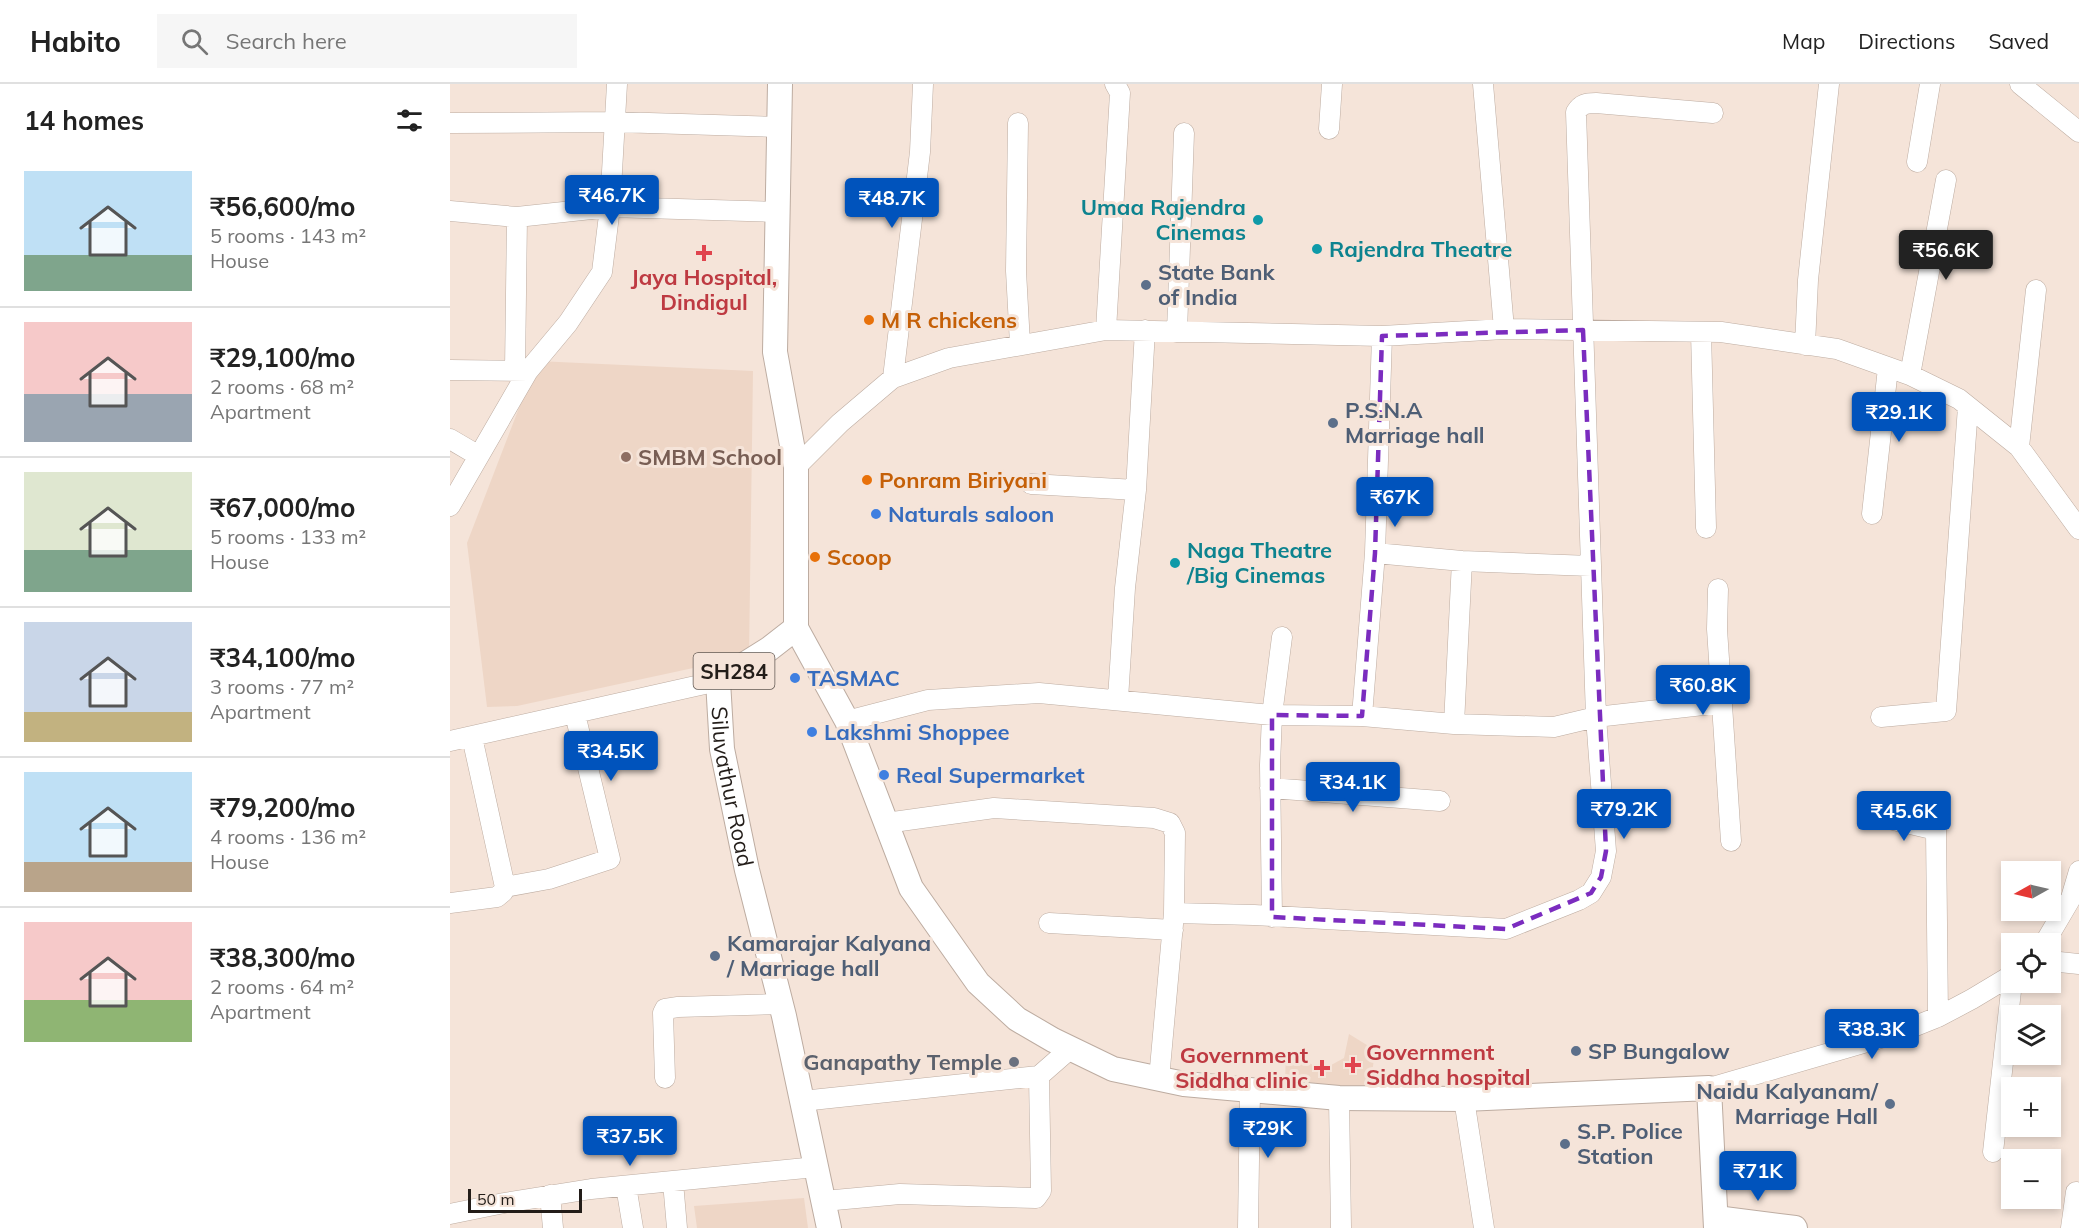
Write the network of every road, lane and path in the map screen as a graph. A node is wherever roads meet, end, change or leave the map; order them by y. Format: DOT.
graph roads {
  1 [pos="617,84"];
  2 [pos="771,84"];
  3 [pos="780,84"];
  4 [pos="790,84"];
  5 [pos="923,84"];
  6 [pos="1115,84"];
  7 [pos="1332,84"];
  8 [pos="1483,84"];
  9 [pos="1829,84"];
  10 [pos="1930,84"];
  11 [pos="2020,84"];
  12 [pos="1713,113"];
  13 [pos="616,122"];
  14 [pos="450,123"];
  15 [pos="1018,123"];
  16 [pos="779,127"];
  17 [pos="1329,129"];
  18 [pos="2079,132"];
  19 [pos="1184,133"];
  20 [pos="1917,162"];
  21 [pos="1946,180"];
  22 [pos="610,207"];
  23 [pos="450,211"];
  24 [pos="777,212"];
  25 [pos="517,217"];
  26 [pos="2036,290"];
  27 [pos="1504,329"];
  28 [pos="1106,330"];
  29 [pos="1145,330"];
  30 [pos="1583,330"];
  31 [pos="1177,332"];
  32 [pos="1701,332"];
  33 [pos="1382,336"];
  34 [pos="1020,344"];
  35 [pos="1805,345"];
  36 [pos="1888,368"];
  37 [pos="450,370"];
  38 [pos="521,371"];
  39 [pos="1910,375"];
  40 [pos="893,378"];
  41 [pos="1968,407"];
  42 [pos="450,439"];
  43 [pos="2019,447"];
  44 [pos="479,456"];
  45 [pos="796,467"];
  46 [pos="1031,484"];
  47 [pos="1136,490"];
  48 [pos="450,506"];
  49 [pos="1872,514"];
  50 [pos="1706,528"];
  51 [pos="2079,529"];
  52 [pos="1375,553"];
  53 [pos="1462,561"];
  54 [pos="1591,566"];
  55 [pos="1718,589"];
  56 [pos="796,628"];
  57 [pos="1282,637"];
  58 [pos="718,681"];
  59 [pos="1118,699"];
  60 [pos="1721,703"];
  61 [pos="575,714"];
  62 [pos="1272,715"];
  63 [pos="1362,716"];
  64 [pos="1596,717"];
  65 [pos="1881,717"];
  66 [pos="847,721"];
  67 [pos="1454,724"];
  68 [pos="472,737"];
  69 [pos="450,741"];
  70 [pos="1270,788"];
  71 [pos="1440,801"];
  72 [pos="1881,817"];
  73 [pos="885,823"];
  74 [pos="1731,841"];
  75 [pos="2079,871"];
  76 [pos="505,887"];
  77 [pos="450,903"];
  78 [pos="1272,917"];
  79 [pos="1174,921"];
  80 [pos="1049,923"];
  81 [pos="2050,933"];
  82 [pos="2061,962"];
  83 [pos="2079,964"];
  84 [pos="2001,982"];
  85 [pos="2011,993"];
  86 [pos="781,1004"];
  87 [pos="1938,1017"];
  88 [pos="1071,1048"];
  89 [pos="1039,1076"];
  90 [pos="665,1078"];
  91 [pos="1159,1079"];
  92 [pos="1709,1088"];
  93 [pos="1250,1090"];
  94 [pos="1339,1098"];
  95 [pos="1464,1099"];
  96 [pos="802,1101"];
  97 [pos="1993,1152"];
  98 [pos="816,1167"];
  99 [pos="673,1182"];
  100 [pos="626,1186"];
  101 [pos="2076,1192"];
  102 [pos="550,1195"];
  103 [pos="824,1201"];
  104 [pos="450,1214"];
  105 [pos="1716,1223"];
  106 [pos="553,1228"];
  107 [pos="633,1228"];
  108 [pos="677,1228"];
  109 [pos="829,1228"];
  110 [pos="1248,1228"];
  111 [pos="1341,1228"];
  112 [pos="1484,1228"];
  113 [pos="1795,1228"];
  114 [pos="2071,1228"];
  1 -- 13 [label="street"];
  2 -- 16 [label="street"];
  3 -- 16 [label="main road, SH284"];
  4 -- 16 [label="street"];
  5 -- 40 [label="street"];
  6 -- 28 [label="street"];
  7 -- 17 [label="street"];
  8 -- 27 [label="street"];
  9 -- 35 [label="street"];
  10 -- 20 [label="street"];
  11 -- 18 [label="street"];
  12 -- 30 [label="street"];
  13 -- 14 [label="street"];
  13 -- 16 [label="street"];
  13 -- 22 [label="street"];
  15 -- 34 [label="street"];
  16 -- 24 [label="main road, SH284"];
  19 -- 31 [label="street"];
  21 -- 39 [label="street"];
  22 -- 24 [label="street"];
  22 -- 25 [label="street"];
  22 -- 38 [label="street"];
  23 -- 25 [label="street"];
  24 -- 45 [label="main road, SH284"];
  25 -- 38 [label="street"];
  26 -- 43 [label="street"];
  27 -- 30 [label="street"];
  27 -- 33 [label="street"];
  28 -- 29 [label="street"];
  28 -- 34 [label="street"];
  29 -- 31 [label="street"];
  29 -- 47 [label="street"];
  30 -- 32 [label="street"];
  30 -- 54 [label="street"];
  31 -- 33 [label="street"];
  32 -- 35 [label="street"];
  32 -- 50 [label="street"];
  33 -- 52 [label="street"];
  34 -- 40 [label="street"];
  35 -- 36 [label="street"];
  36 -- 39 [label="street"];
  36 -- 49 [label="street"];
  37 -- 38 [label="street"];
  38 -- 44 [label="street"];
  39 -- 41 [label="street"];
  40 -- 45 [label="street"];
  41 -- 43 [label="street"];
  41 -- 65 [label="street"];
  42 -- 44 [label="street"];
  43 -- 51 [label="street"];
  44 -- 48 [label="street"];
  45 -- 56 [label="main road, SH284"];
  46 -- 47 [label="street"];
  47 -- 59 [label="street"];
  52 -- 53 [label="street"];
  52 -- 63 [label="street"];
  53 -- 54 [label="street"];
  53 -- 67 [label="street"];
  54 -- 64 [label="street"];
  55 -- 60 [label="street"];
  56 -- 58 [label="main road, Siluvathur Road / SH284"];
  56 -- 66 [label="main road"];
  57 -- 62 [label="street"];
  58 -- 61 [label="street"];
  58 -- 86 [label="main road, Siluvathur Road / SH284"];
  59 -- 62 [label="street"];
  59 -- 66 [label="street"];
  60 -- 64 [label="street"];
  60 -- 74 [label="street"];
  61 -- 68 [label="street"];
  61 -- 76 [label="street"];
  62 -- 63 [label="street"];
  62 -- 70 [label="street"];
  63 -- 67 [label="street"];
  64 -- 67 [label="street"];
  64 -- 78 [label="street"];
  66 -- 73 [label="main road"];
  68 -- 69 [label="street"];
  68 -- 76 [label="street"];
  70 -- 71 [label="street"];
  70 -- 78 [label="street"];
  72 -- 87 [label="street"];
  73 -- 79 [label="street"];
  73 -- 88 [label="main road"];
  75 -- 81 [label="street"];
  76 -- 77 [label="street"];
  78 -- 79 [label="street"];
  79 -- 80 [label="street"];
  79 -- 91 [label="street"];
  82 -- 83 [label="street"];
  84 -- 87 [label="street"];
  85 -- 97 [label="street"];
  86 -- 90 [label="street"];
  86 -- 96 [label="main road, Siluvathur Road / SH284"];
  87 -- 92 [label="street"];
  88 -- 89 [label="street"];
  88 -- 91 [label="main road"];
  89 -- 96 [label="street"];
  89 -- 103 [label="street"];
  91 -- 93 [label="main road"];
  92 -- 95 [label="main road"];
  92 -- 105 [label="main road"];
  93 -- 94 [label="main road"];
  93 -- 110 [label="street"];
  94 -- 95 [label="main road"];
  94 -- 111 [label="street"];
  95 -- 112 [label="street"];
  96 -- 98 [label="main road, Siluvathur Road / SH284"];
  98 -- 99 [label="street"];
  98 -- 103 [label="main road, Siluvathur Road / SH284"];
  99 -- 100 [label="street"];
  99 -- 108 [label="street"];
  100 -- 102 [label="street"];
  100 -- 107 [label="street"];
  101 -- 114 [label="street"];
  102 -- 104 [label="street"];
  102 -- 106 [label="street"];
  103 -- 109 [label="main road, Siluvathur Road / SH284"];
  105 -- 113 [label="main road"];
}
